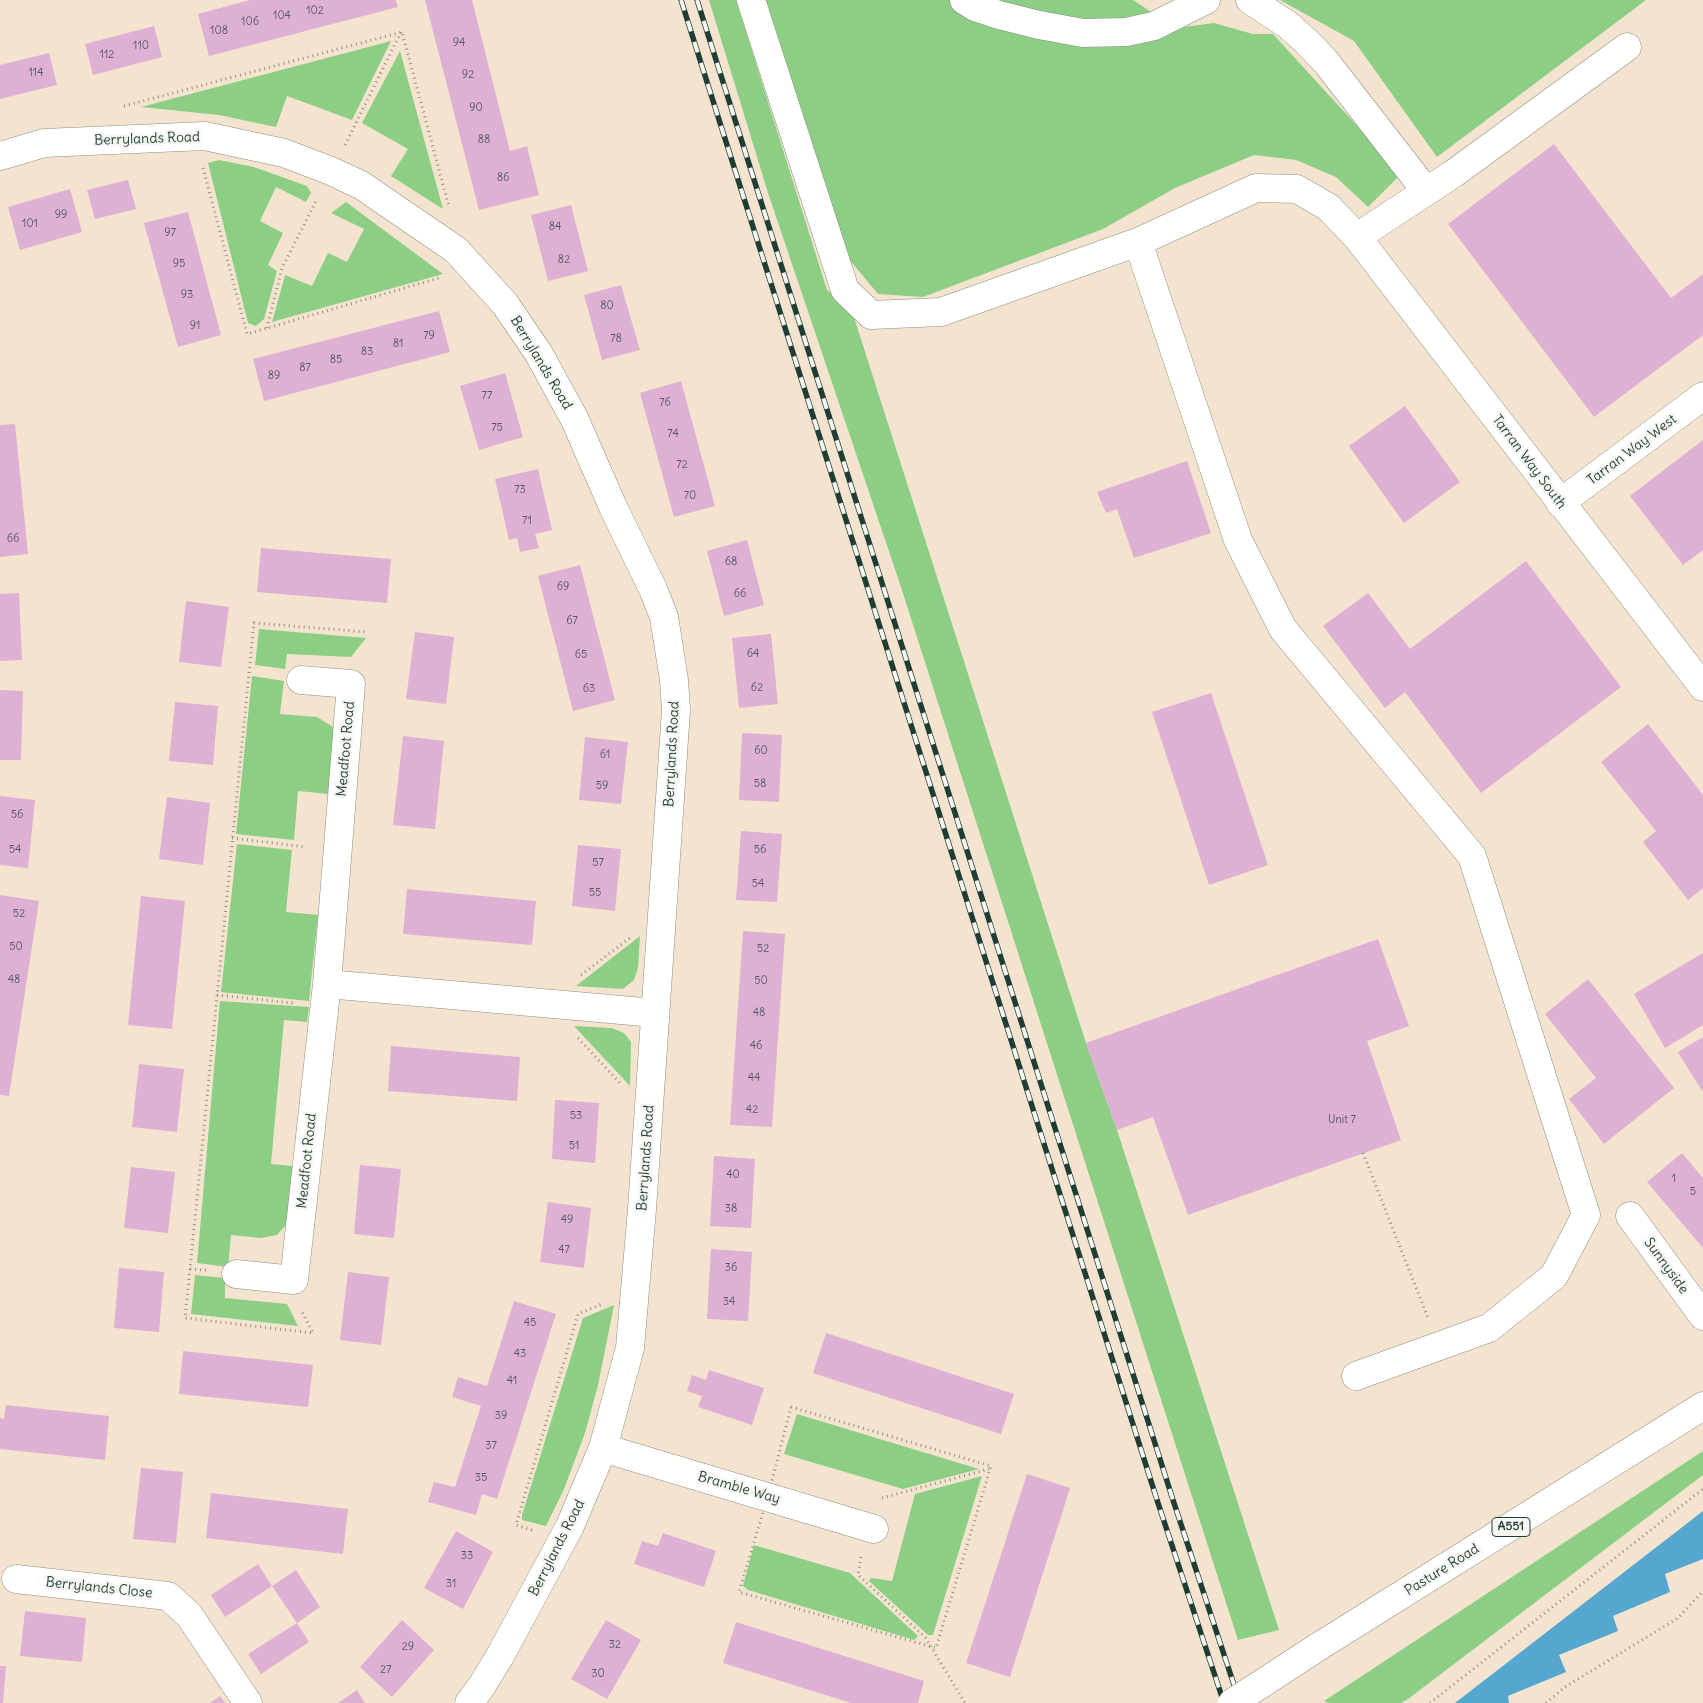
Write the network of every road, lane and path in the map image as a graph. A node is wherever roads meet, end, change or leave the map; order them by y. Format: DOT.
graph roads {
  1 [pos="751,0"];
  2 [pos="964,0"];
  3 [pos="1206,0"];
  4 [pos="1250,0"];
  5 [pos="1627,47"];
  6 [pos="194,136"];
  7 [pos="128,139"];
  8 [pos="0,156"];
  9 [pos="1426,191"];
  10 [pos="450,211"];
  11 [pos="1357,237"];
  12 [pos="1138,242"];
  13 [pos="472,269"];
  14 [pos="1703,396"];
  15 [pos="1560,503"];
  16 [pos="367,632"];
  17 [pos="301,680"];
  18 [pos="1703,687"];
  19 [pos="232,838"];
  20 [pos="338,851"];
  21 [pos="217,995"];
  22 [pos="326,995"];
  23 [pos="656,1013"];
  24 [pos="1363,1153"];
  25 [pos="1630,1216"];
  26 [pos="190,1269"];
  27 [pos="236,1274"];
  28 [pos="284,1279"];
  29 [pos="635,1291"];
  30 [pos="1703,1316"];
  31 [pos="1439,1346"];
  32 [pos="1356,1376"];
  33 [pos="1703,1406"];
  34 [pos="603,1448"];
  35 [pos="990,1469"];
  36 [pos="1703,1488"];
  37 [pos="870,1528"];
  38 [pos="564,1540"];
  39 [pos="16,1579"];
  40 [pos="1703,1591"];
  41 [pos="248,1703"];
  42 [pos="469,1703"];
  43 [pos="965,1703"];
  44 [pos="1232,1703"];
  45 [pos="1430,1703"];
  46 [pos="1546,1703"];
  1 -- 12 [label="street, Tarran Way South"];
  2 -- 3 [label="street"];
  4 -- 9 [label="street"];
  5 -- 9 [label="street"];
  6 -- 7 [label="street, Berrylands Road"];
  6 -- 13 [label="street, Berrylands Road"];
  6 -- 13 [label="path"];
  7 -- 8 [label="street, Berrylands Road"];
  7 -- 10 [label="path"];
  9 -- 11 [label="street"];
  11 -- 12 [label="street, Tarran Way South"];
  11 -- 15 [label="street, Tarran Way South"];
  12 -- 31 [label="street"];
  13 -- 23 [label="street, Berrylands Road"];
  14 -- 15 [label="street, Tarran Way West"];
  15 -- 18 [label="street, Tarran Way South"];
  16 -- 19 [label="path"];
  17 -- 20 [label="street, Meadfoot Road"];
  19 -- 20 [label="path"];
  19 -- 21 [label="path"];
  20 -- 22 [label="street, Meadfoot Road"];
  21 -- 22 [label="path"];
  21 -- 26 [label="path"];
  22 -- 23 [label="street"];
  22 -- 28 [label="street, Meadfoot Road"];
  23 -- 29 [label="street, Berrylands Road"];
  24 -- 31 [label="path"];
  25 -- 30 [label="street, Sunnyside"];
  26 -- 27 [label="path"];
  26 -- 28 [label="path"];
  27 -- 28 [label="street"];
  29 -- 34 [label="street, Berrylands Road"];
  29 -- 38 [label="path"];
  31 -- 32 [label="street"];
  33 -- 44 [label="street, Pasture Road / A551, bridge"];
  34 -- 37 [label="street, Bramble Way"];
  34 -- 38 [label="street, Berrylands Road"];
  35 -- 37 [label="path"];
  36 -- 45 [label="path"];
  37 -- 43 [label="path"];
  38 -- 42 [label="street, Berrylands Road"];
  39 -- 41 [label="street, Berrylands Close"];
  40 -- 46 [label="path"];
}
